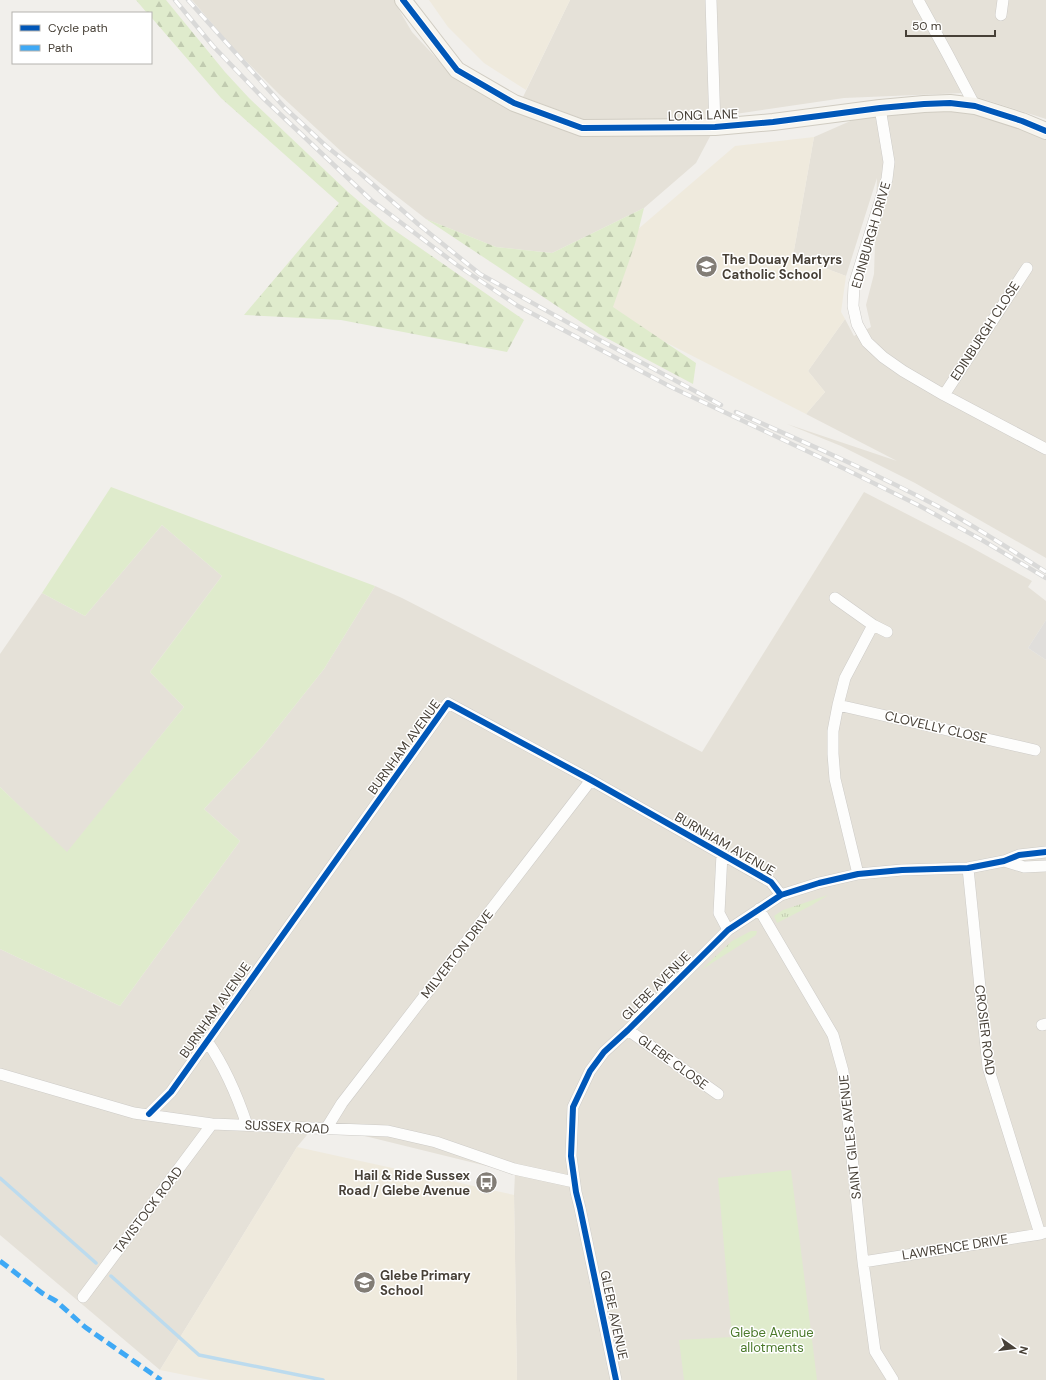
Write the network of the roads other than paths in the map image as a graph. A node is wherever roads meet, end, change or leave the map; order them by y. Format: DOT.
graph roads {
  1 [pos="403,0"];
  2 [pos="711,0"];
  3 [pos="918,0"];
  4 [pos="1003,0"];
  5 [pos="1001,15"];
  6 [pos="975,106"];
  7 [pos="880,108"];
  8 [pos="715,127"];
  9 [pos="1046,131"];
  10 [pos="1026,268"];
  11 [pos="944,395"];
  12 [pos="1046,449"];
  13 [pos="835,598"];
  14 [pos="873,625"];
  15 [pos="887,632"];
  16 [pos="838,705"];
  17 [pos="1035,750"];
  18 [pos="591,780"];
  19 [pos="1046,852"];
  20 [pos="722,854"];
  21 [pos="1004,861"];
  22 [pos="1046,866"];
  23 [pos="968,868"];
  24 [pos="858,874"];
  25 [pos="781,895"];
  26 [pos="759,909"];
  27 [pos="728,930"];
  28 [pos="628,1030"];
  29 [pos="207,1041"];
  30 [pos="0,1074"];
  31 [pos="171,1092"];
  32 [pos="718,1094"];
  33 [pos="149,1114"];
  34 [pos="168,1117"];
  35 [pos="212,1124"];
  36 [pos="247,1125"];
  37 [pos="326,1129"];
  38 [pos="574,1182"];
  39 [pos="1043,1233"];
  40 [pos="863,1262"];
  41 [pos="83,1297"];
  42 [pos="616,1380"];
  43 [pos="893,1380"];
  1 -- 8 [label="main road, LONG LANE"];
  2 -- 8 [label="street"];
  3 -- 6 [label="street"];
  4 -- 5 [label="street"];
  6 -- 7 [label="main road, LONG LANE"];
  6 -- 9 [label="main road, LONG LANE"];
  7 -- 8 [label="main road, LONG LANE"];
  7 -- 11 [label="street, EDINBURGH DRIVE"];
  10 -- 11 [label="street, EDINBURGH CLOSE"];
  11 -- 12 [label="street, EDINBURGH DRIVE"];
  13 -- 14 [label="street"];
  14 -- 15 [label="street"];
  14 -- 16 [label="street"];
  16 -- 17 [label="street, CLOVELLY CLOSE"];
  16 -- 24 [label="street"];
  18 -- 20 [label="street, BURNHAM AVENUE"];
  18 -- 29 [label="street, BURNHAM AVENUE"];
  18 -- 37 [label="street, MILVERTON DRIVE"];
  19 -- 21 [label="street, GLEBE AVENUE"];
  20 -- 25 [label="street, BURNHAM AVENUE"];
  20 -- 27 [label="street, BURNHAM AVENUE"];
  21 -- 22 [label="street, GLEBE AVENUE"];
  21 -- 23 [label="street, GLEBE AVENUE"];
  23 -- 24 [label="street, GLEBE AVENUE"];
  23 -- 39 [label="street, CROSIER ROAD"];
  24 -- 25 [label="street, GLEBE AVENUE"];
  25 -- 26 [label="street, GLEBE AVENUE"];
  26 -- 27 [label="street, GLEBE AVENUE"];
  26 -- 40 [label="street, SAINT GILES AVENUE"];
  27 -- 28 [label="street, GLEBE AVENUE"];
  28 -- 32 [label="street, GLEBE CLOSE"];
  28 -- 38 [label="street, GLEBE AVENUE"];
  29 -- 31 [label="street, BURNHAM AVENUE"];
  29 -- 36 [label="street"];
  30 -- 33 [label="street, SUSSEX ROAD"];
  31 -- 33 [label="street, BURNHAM AVENUE"];
  31 -- 34 [label="street, BURNHAM AVENUE"];
  33 -- 34 [label="street, SUSSEX ROAD"];
  34 -- 35 [label="street, SUSSEX ROAD"];
  35 -- 36 [label="street, SUSSEX ROAD"];
  35 -- 41 [label="street, TAVISTOCK ROAD"];
  36 -- 37 [label="street, SUSSEX ROAD"];
  37 -- 38 [label="street, SUSSEX ROAD"];
  38 -- 42 [label="street, GLEBE AVENUE"];
  39 -- 40 [label="street, LAWRENCE DRIVE"];
  40 -- 43 [label="street, SAINT GILES AVENUE"];
}
